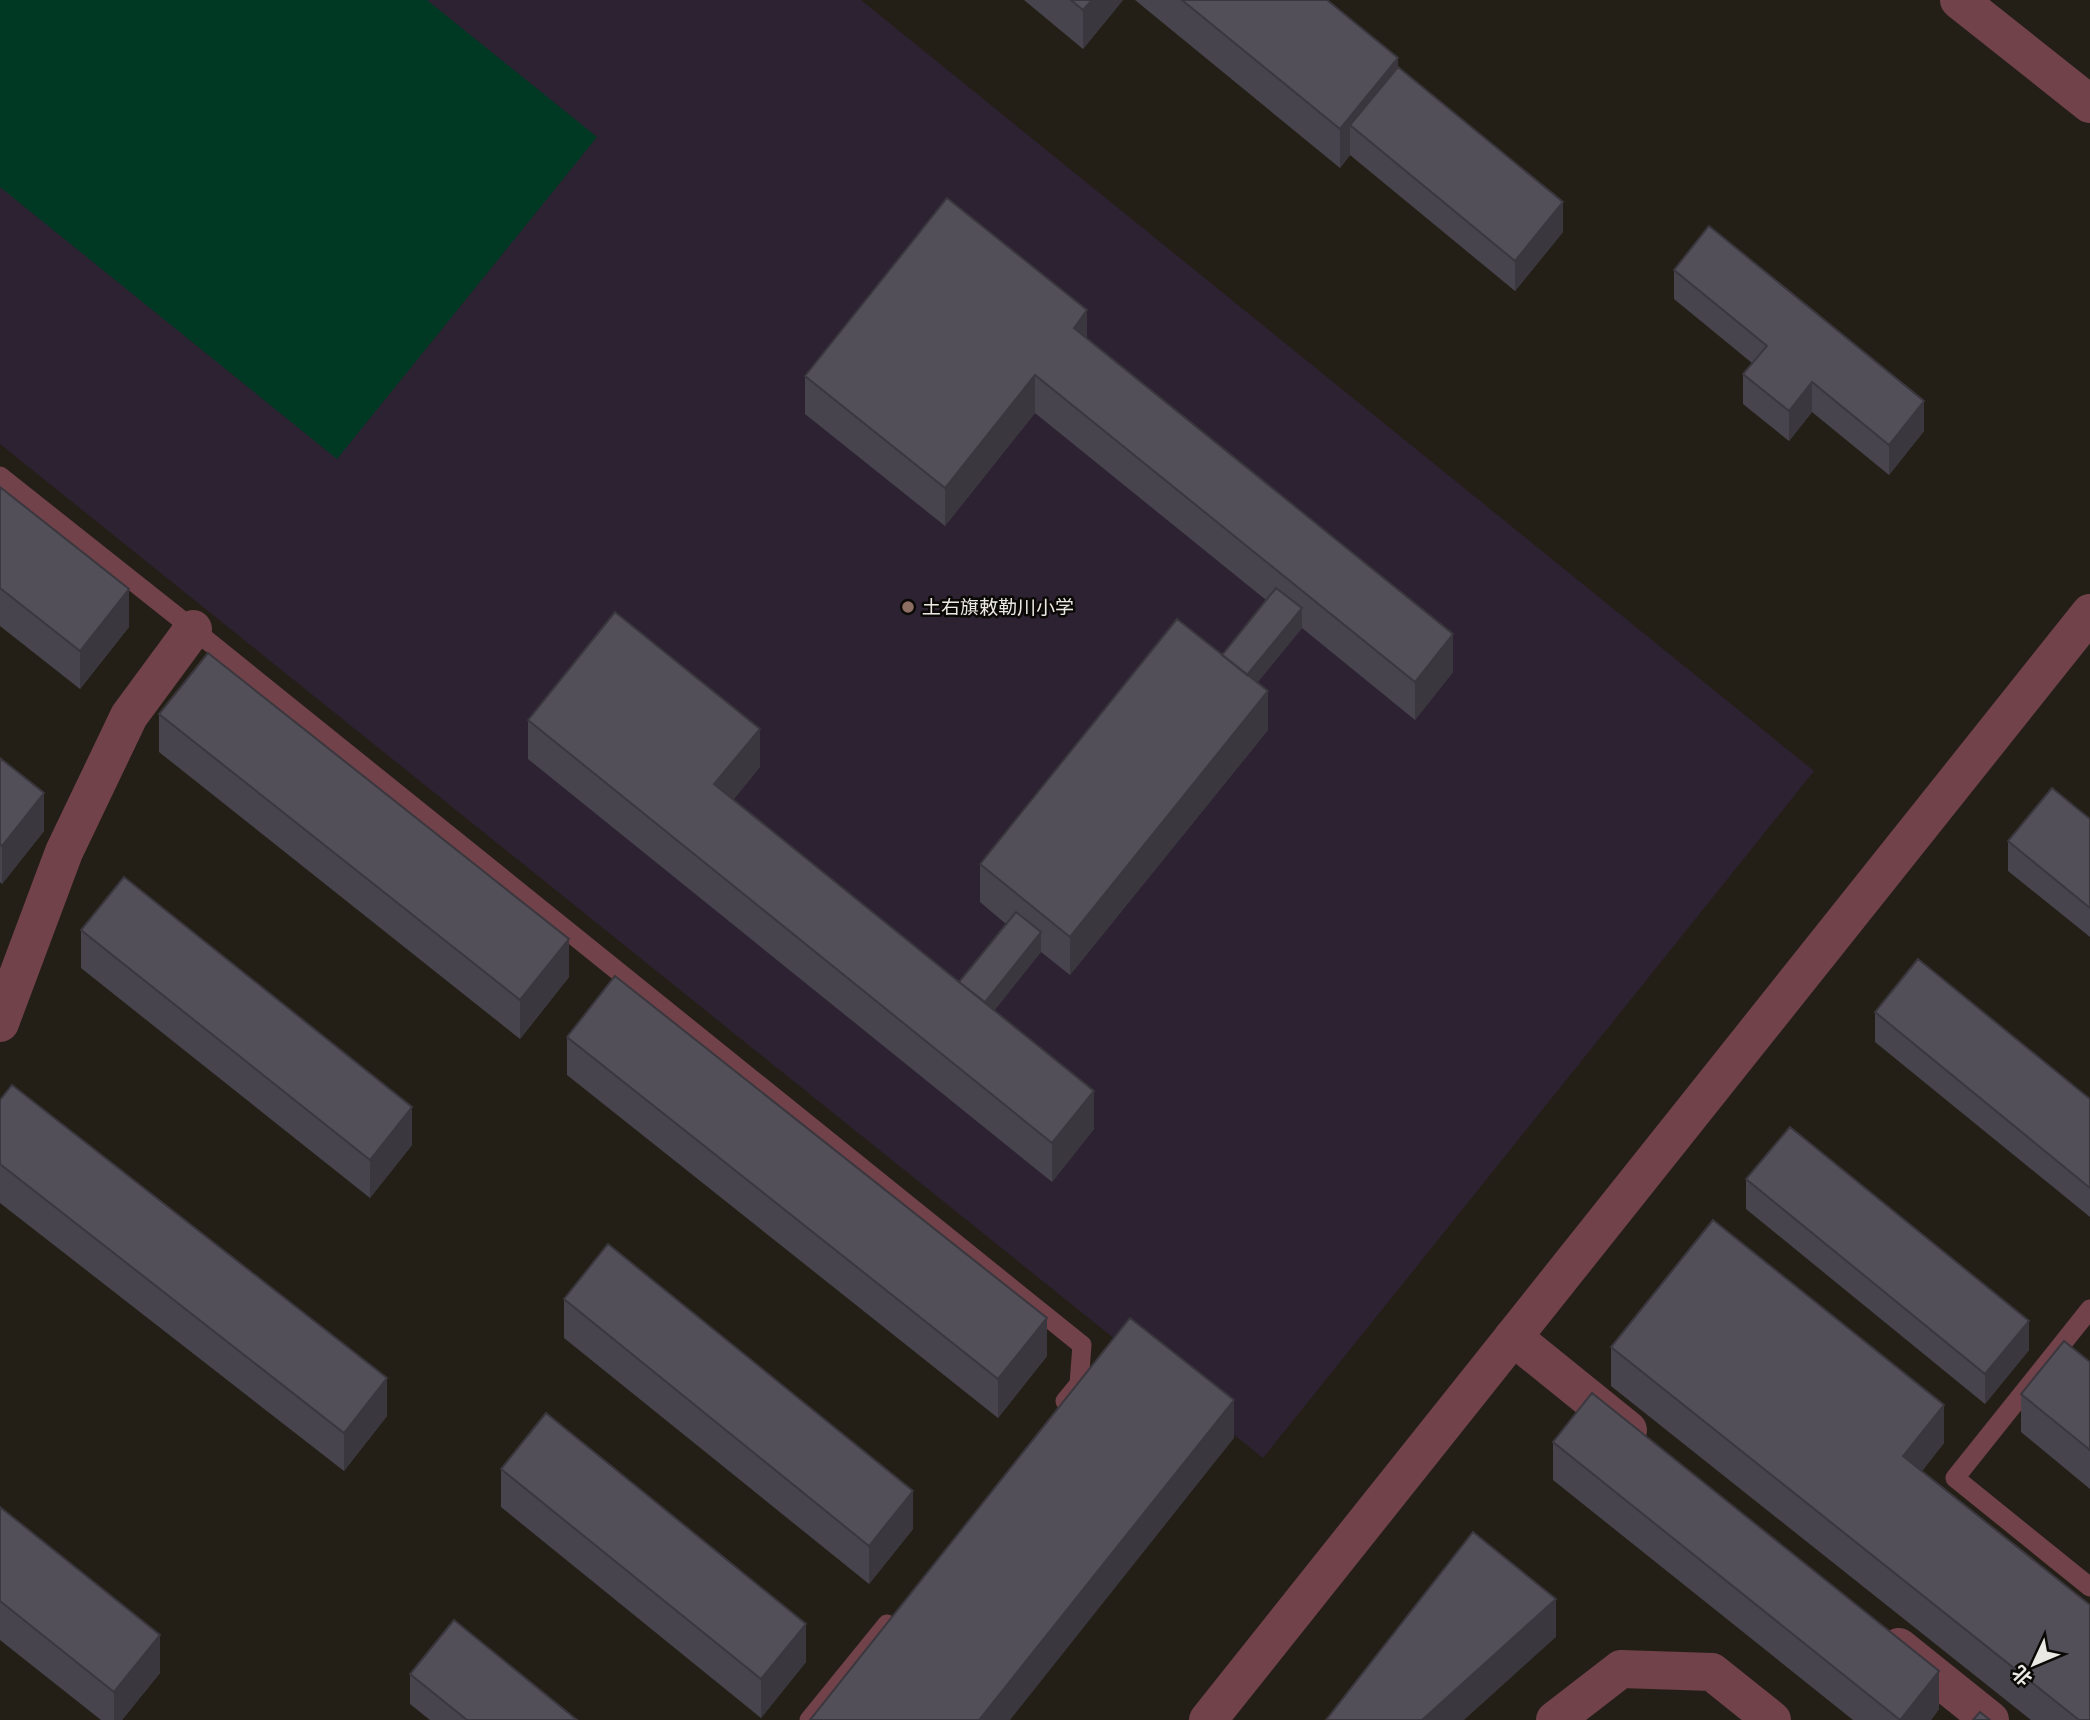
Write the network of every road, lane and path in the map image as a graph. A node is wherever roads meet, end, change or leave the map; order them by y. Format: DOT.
graph roads {
  1 [pos="1959,0"];
  2 [pos="2090,104"];
  3 [pos="0,477"];
  4 [pos="2090,613"];
  5 [pos="193,629"];
  6 [pos="0,1023"];
  7 [pos="2090,1309"];
  8 [pos="1513,1338"];
  9 [pos="1053,1416"];
  10 [pos="1654,1451"];
  11 [pos="2090,1587"];
  12 [pos="896,1612"];
  13 [pos="1871,1624"];
  14 [pos="809,1720"];
  15 [pos="1208,1720"];
  16 [pos="1555,1720"];
  17 [pos="1772,1720"];
  18 [pos="1990,1720"];
  1 -- 2 [label="street"];
  3 -- 5 [label="lane"];
  4 -- 8 [label="street"];
  5 -- 6 [label="street"];
  5 -- 9 [label="lane"];
  7 -- 11 [label="lane"];
  8 -- 10 [label="street"];
  8 -- 15 [label="street"];
  12 -- 14 [label="lane"];
  13 -- 18 [label="street"];
  16 -- 17 [label="street"];
}
